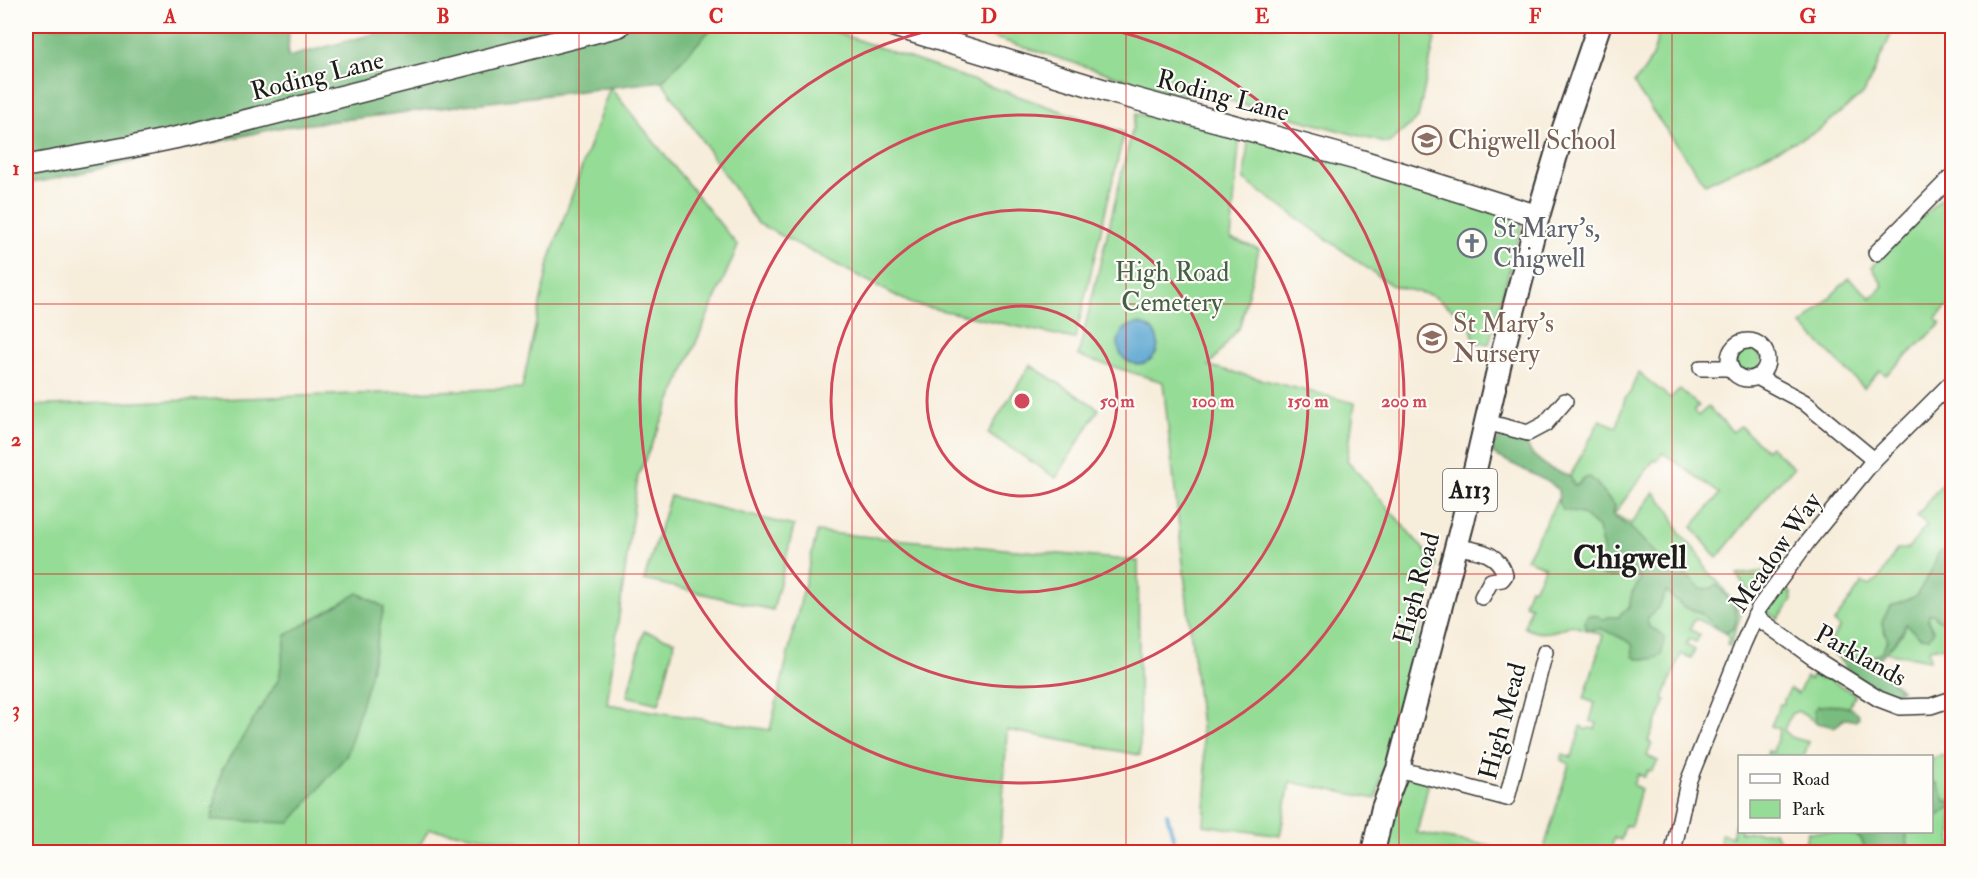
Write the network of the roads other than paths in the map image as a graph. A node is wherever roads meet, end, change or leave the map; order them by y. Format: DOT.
graph roads {
  1 [pos="619,26"];
  2 [pos="894,26"];
  3 [pos="1599,26"];
  4 [pos="26,165"];
  5 [pos="1953,176"];
  6 [pos="1538,216"];
  7 [pos="1876,253"];
  8 [pos="1701,368"];
  9 [pos="1731,368"];
  10 [pos="1757,377"];
  11 [pos="1953,382"];
  12 [pos="1565,401"];
  13 [pos="1486,422"];
  14 [pos="1874,460"];
  15 [pos="1456,547"];
  16 [pos="1482,597"];
  17 [pos="1755,616"];
  18 [pos="1545,652"];
  19 [pos="1953,699"];
  20 [pos="1398,768"];
  21 [pos="1373,852"];
  22 [pos="1672,852"];
  1 -- 4 [label="street, Roding Lane"];
  2 -- 6 [label="street, Roding Lane"];
  3 -- 6 [label="main road, High Road / A113"];
  5 -- 7 [label="street"];
  6 -- 13 [label="main road, High Road / A113"];
  8 -- 9 [label="street"];
  9 -- 10 [label="street"];
  9 -- 10 [label="street"];
  10 -- 14 [label="street"];
  11 -- 14 [label="street, Meadow Way"];
  12 -- 13 [label="street"];
  13 -- 15 [label="main road, High Road / A113"];
  14 -- 17 [label="street, Meadow Way"];
  15 -- 16 [label="street"];
  15 -- 20 [label="main road, High Road / A113"];
  17 -- 19 [label="street, Parklands"];
  17 -- 22 [label="street, Meadow Way"];
  18 -- 20 [label="street, High Mead"];
  20 -- 21 [label="main road, High Road / A113"];
}
